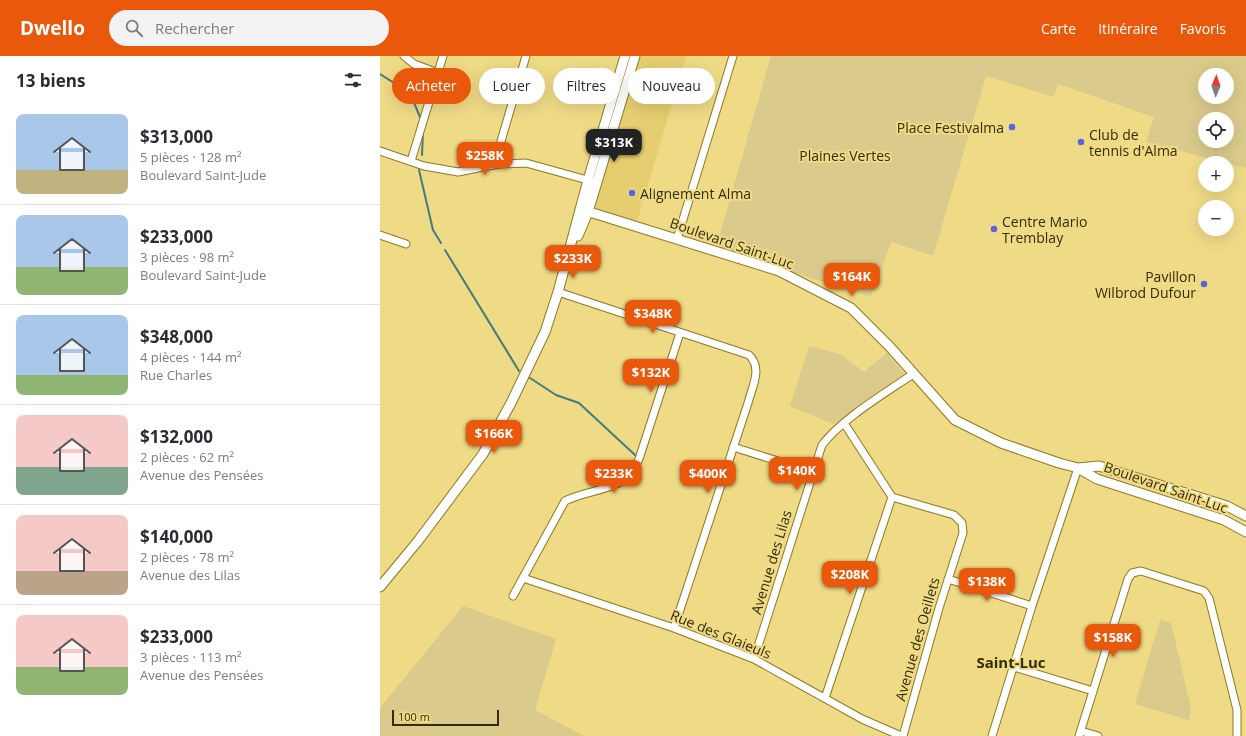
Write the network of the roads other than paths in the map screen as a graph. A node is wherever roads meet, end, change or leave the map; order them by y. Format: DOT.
graph roads {
  1 [pos="404,56"];
  2 [pos="443,56"];
  3 [pos="526,56"];
  4 [pos="625,56"];
  5 [pos="635,56"];
  6 [pos="733,56"];
  7 [pos="425,68"];
  8 [pos="439,68"];
  9 [pos="428,104"];
  10 [pos="380,151"];
  11 [pos="411,161"];
  12 [pos="498,164"];
  13 [pos="588,180"];
  14 [pos="597,183"];
  15 [pos="584,210"];
  16 [pos="380,235"];
  17 [pos="677,239"];
  18 [pos="406,244"];
  19 [pos="558,292"];
  20 [pos="680,333"];
  21 [pos="913,374"];
  22 [pos="844,423"];
  23 [pos="733,447"];
  24 [pos="1078,468"];
  25 [pos="813,472"];
  26 [pos="892,497"];
  27 [pos="1246,516"];
  28 [pos="1246,532"];
  29 [pos="523,578"];
  30 [pos="948,579"];
  31 [pos="380,587"];
  32 [pos="513,596"];
  33 [pos="1032,606"];
  34 [pos="674,628"];
  35 [pos="754,659"];
  36 [pos="1014,667"];
  37 [pos="1093,691"];
  38 [pos="825,698"];
  39 [pos="1080,733"];
  40 [pos="902,736"];
  41 [pos="992,736"];
  42 [pos="1098,736"];
  43 [pos="1236,736"];
  1 -- 7 [label="street"];
  2 -- 8 [label="street"];
  3 -- 12 [label="street"];
  4 -- 13 [label="street"];
  5 -- 14 [label="street"];
  6 -- 17 [label="street"];
  9 -- 11 [label="street"];
  10 -- 11 [label="street"];
  11 -- 12 [label="street"];
  12 -- 13 [label="street"];
  13 -- 14 [label="street"];
  13 -- 15 [label="street"];
  14 -- 15 [label="street"];
  15 -- 17 [label="street, Boulevard Saint-Luc"];
  15 -- 19 [label="street"];
  16 -- 18 [label="street"];
  17 -- 21 [label="street, Boulevard Saint-Luc"];
  19 -- 20 [label="street"];
  19 -- 31 [label="street"];
  20 -- 23 [label="street"];
  20 -- 29 [label="street"];
  21 -- 22 [label="street, Avenue des Lilas"];
  21 -- 24 [label="street, Boulevard Saint-Luc"];
  22 -- 25 [label="street, Avenue des Lilas"];
  22 -- 26 [label="street"];
  23 -- 25 [label="street"];
  23 -- 34 [label="street"];
  24 -- 27 [label="street, Boulevard Saint-Luc"];
  24 -- 28 [label="street, Boulevard Saint-Luc"];
  24 -- 33 [label="street"];
  25 -- 35 [label="street, Avenue des Lilas"];
  26 -- 30 [label="street, Avenue des Oeillets"];
  26 -- 38 [label="street"];
  29 -- 32 [label="street"];
  29 -- 34 [label="street, Rue des Glaieuls"];
  30 -- 33 [label="street"];
  30 -- 40 [label="street, Avenue des Oeillets"];
  33 -- 36 [label="street"];
  34 -- 35 [label="street, Rue des Glaieuls"];
  35 -- 38 [label="street, Rue des Glaieuls"];
  36 -- 37 [label="street"];
  36 -- 41 [label="street"];
  37 -- 39 [label="street"];
  37 -- 43 [label="street"];
  38 -- 40 [label="street, Rue des Glaieuls"];
  39 -- 42 [label="street"];
}
